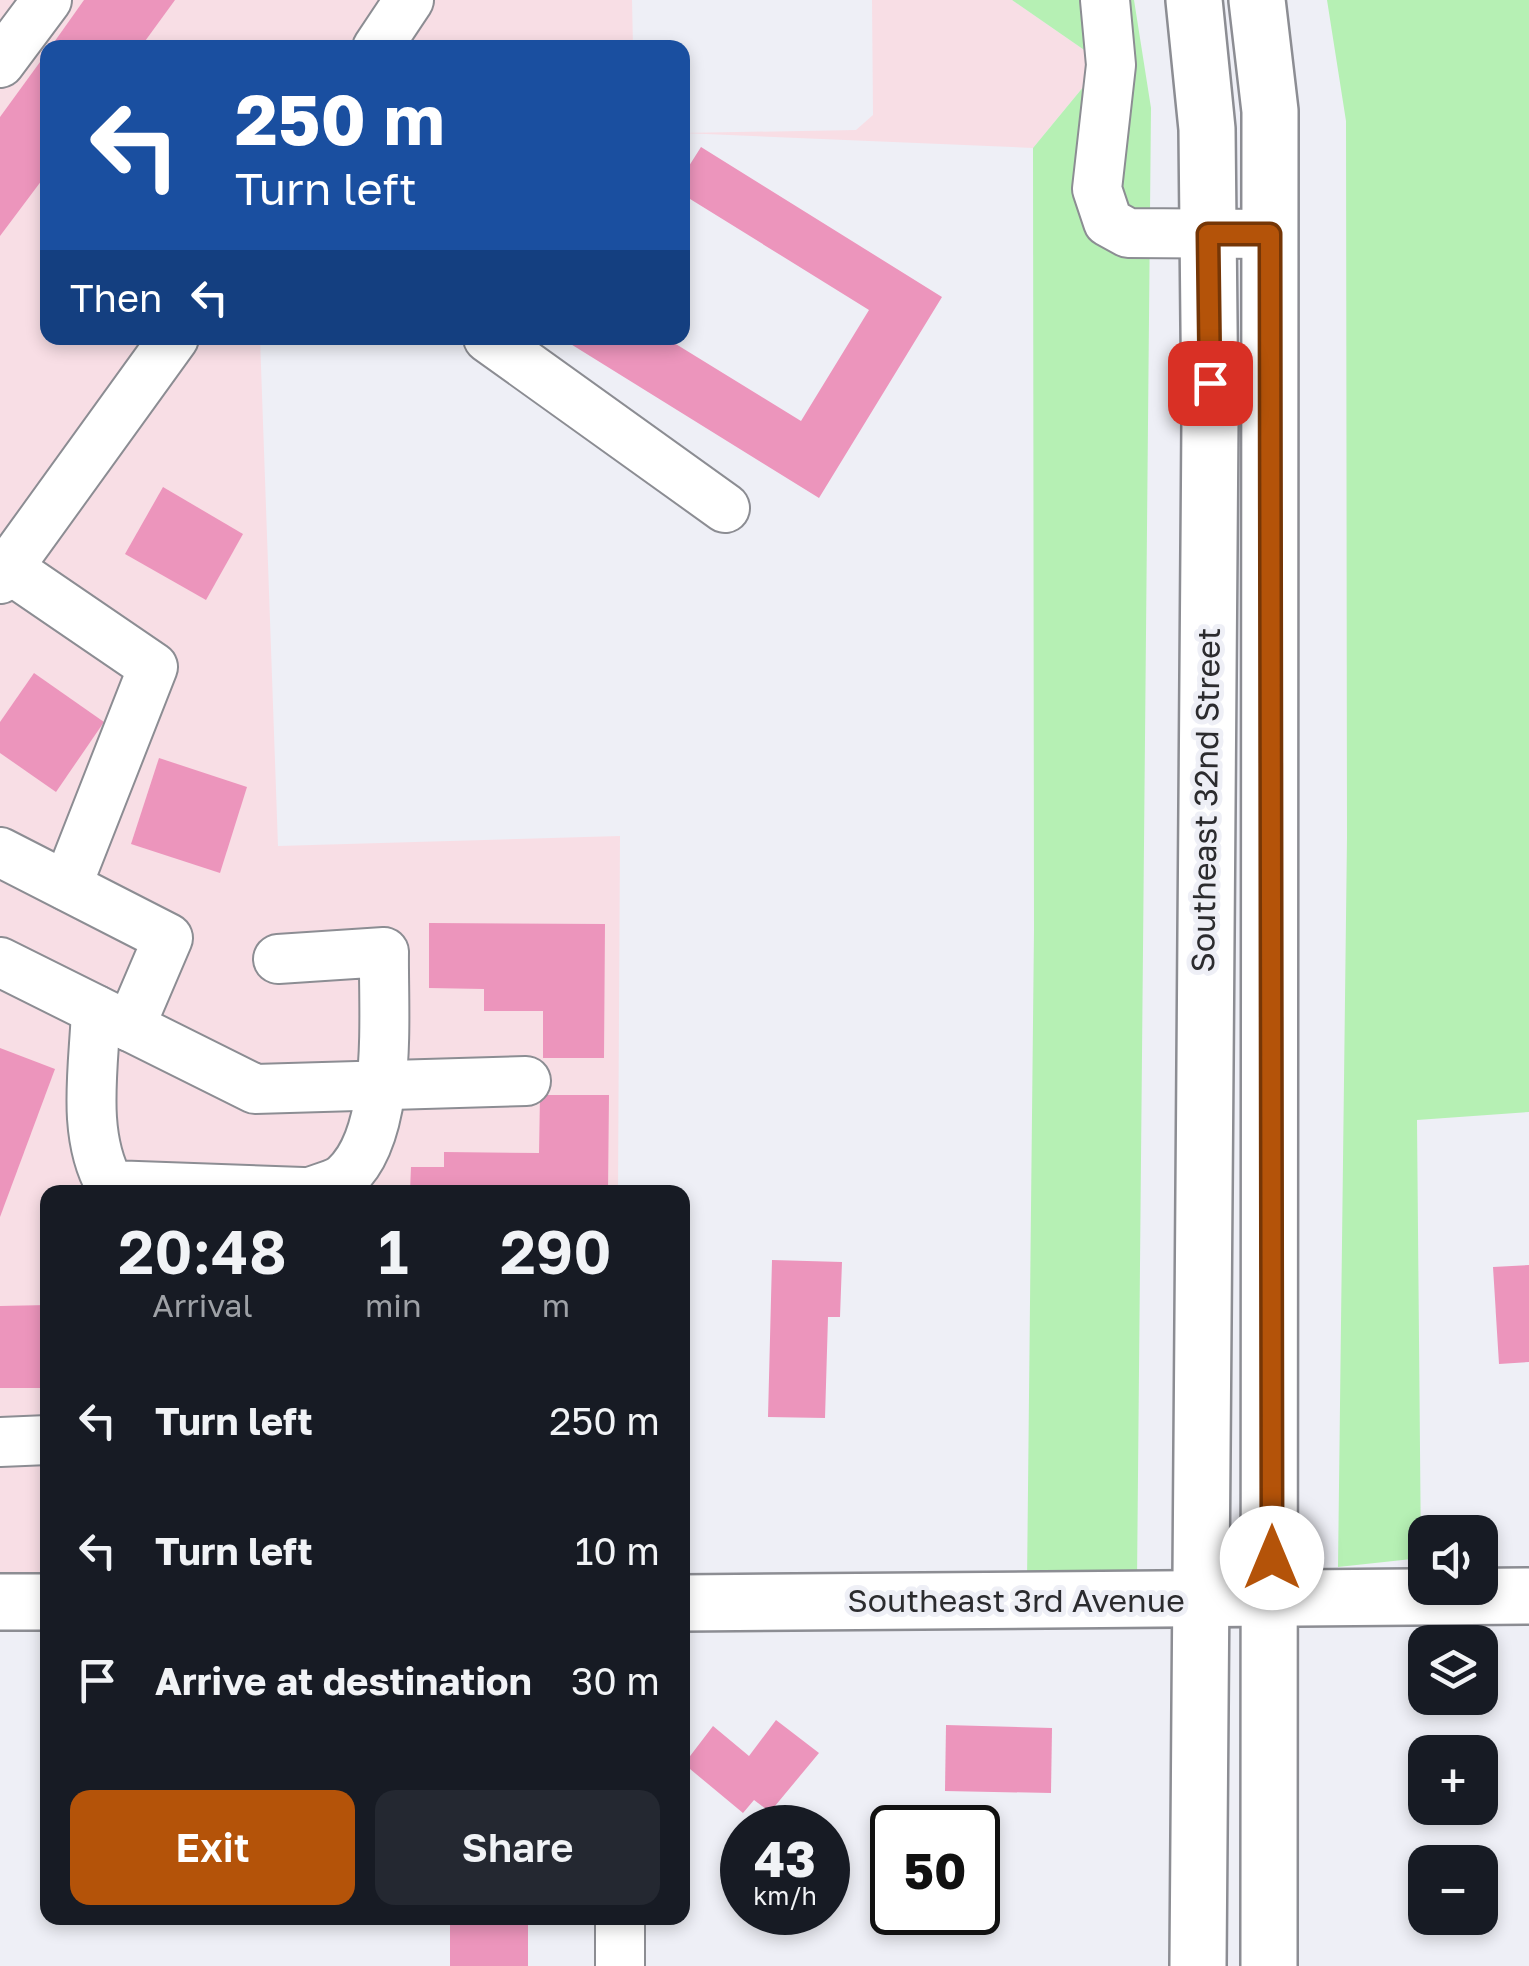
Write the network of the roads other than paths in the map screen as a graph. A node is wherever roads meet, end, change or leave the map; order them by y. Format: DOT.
graph roads {
  1 [pos="47,0"];
  2 [pos="409,0"];
  3 [pos="1105,0"];
  4 [pos="1194,0"];
  5 [pos="1258,0"];
  6 [pos="382,40"];
  7 [pos="0,63"];
  8 [pos="1208,234"];
  9 [pos="1270,234"];
  10 [pos="169,345"];
  11 [pos="498,345"];
  12 [pos="725,508"];
  13 [pos="4,573"];
  14 [pos="0,852"];
  15 [pos="67,886"];
  16 [pos="278,959"];
  17 [pos="0,962"];
  18 [pos="113,1018"];
  19 [pos="526,1081"];
  20 [pos="382,1085"];
  21 [pos="110,1185"];
  22 [pos="326,1185"];
  23 [pos="40,1440"];
  24 [pos="0,1442"];
  25 [pos="1529,1596"];
  26 [pos="1272,1598"];
  27 [pos="1202,1600"];
  28 [pos="0,1602"];
  29 [pos="40,1602"];
  30 [pos="690,1603"];
  31 [pos="620,1925"];
  32 [pos="620,1966"];
  33 [pos="1198,1966"];
  34 [pos="1268,1966"];
  1 -- 7 [label="street"];
  2 -- 6 [label="street"];
  3 -- 8 [label="street"];
  4 -- 8 [label="main road, Southeast 32nd Street"];
  5 -- 9 [label="main road, Southeast 32nd Street"];
  8 -- 9 [label="street"];
  8 -- 27 [label="main road, Southeast 32nd Street"];
  9 -- 26 [label="main road, Southeast 32nd Street"];
  10 -- 13 [label="street"];
  11 -- 12 [label="street"];
  13 -- 15 [label="street"];
  14 -- 15 [label="street"];
  15 -- 18 [label="street"];
  16 -- 20 [label="street"];
  17 -- 18 [label="street"];
  18 -- 20 [label="street"];
  18 -- 21 [label="street"];
  19 -- 20 [label="street"];
  20 -- 22 [label="street"];
  23 -- 24 [label="street"];
  25 -- 26 [label="main road, Southeast 3rd Avenue"];
  26 -- 27 [label="main road, Southeast 3rd Avenue"];
  26 -- 34 [label="main road, Southeast 32nd Street"];
  27 -- 30 [label="main road, Southeast 3rd Avenue"];
  27 -- 33 [label="main road, Southeast 32nd Street"];
  28 -- 29 [label="main road"];
  31 -- 32 [label="street"];
}
